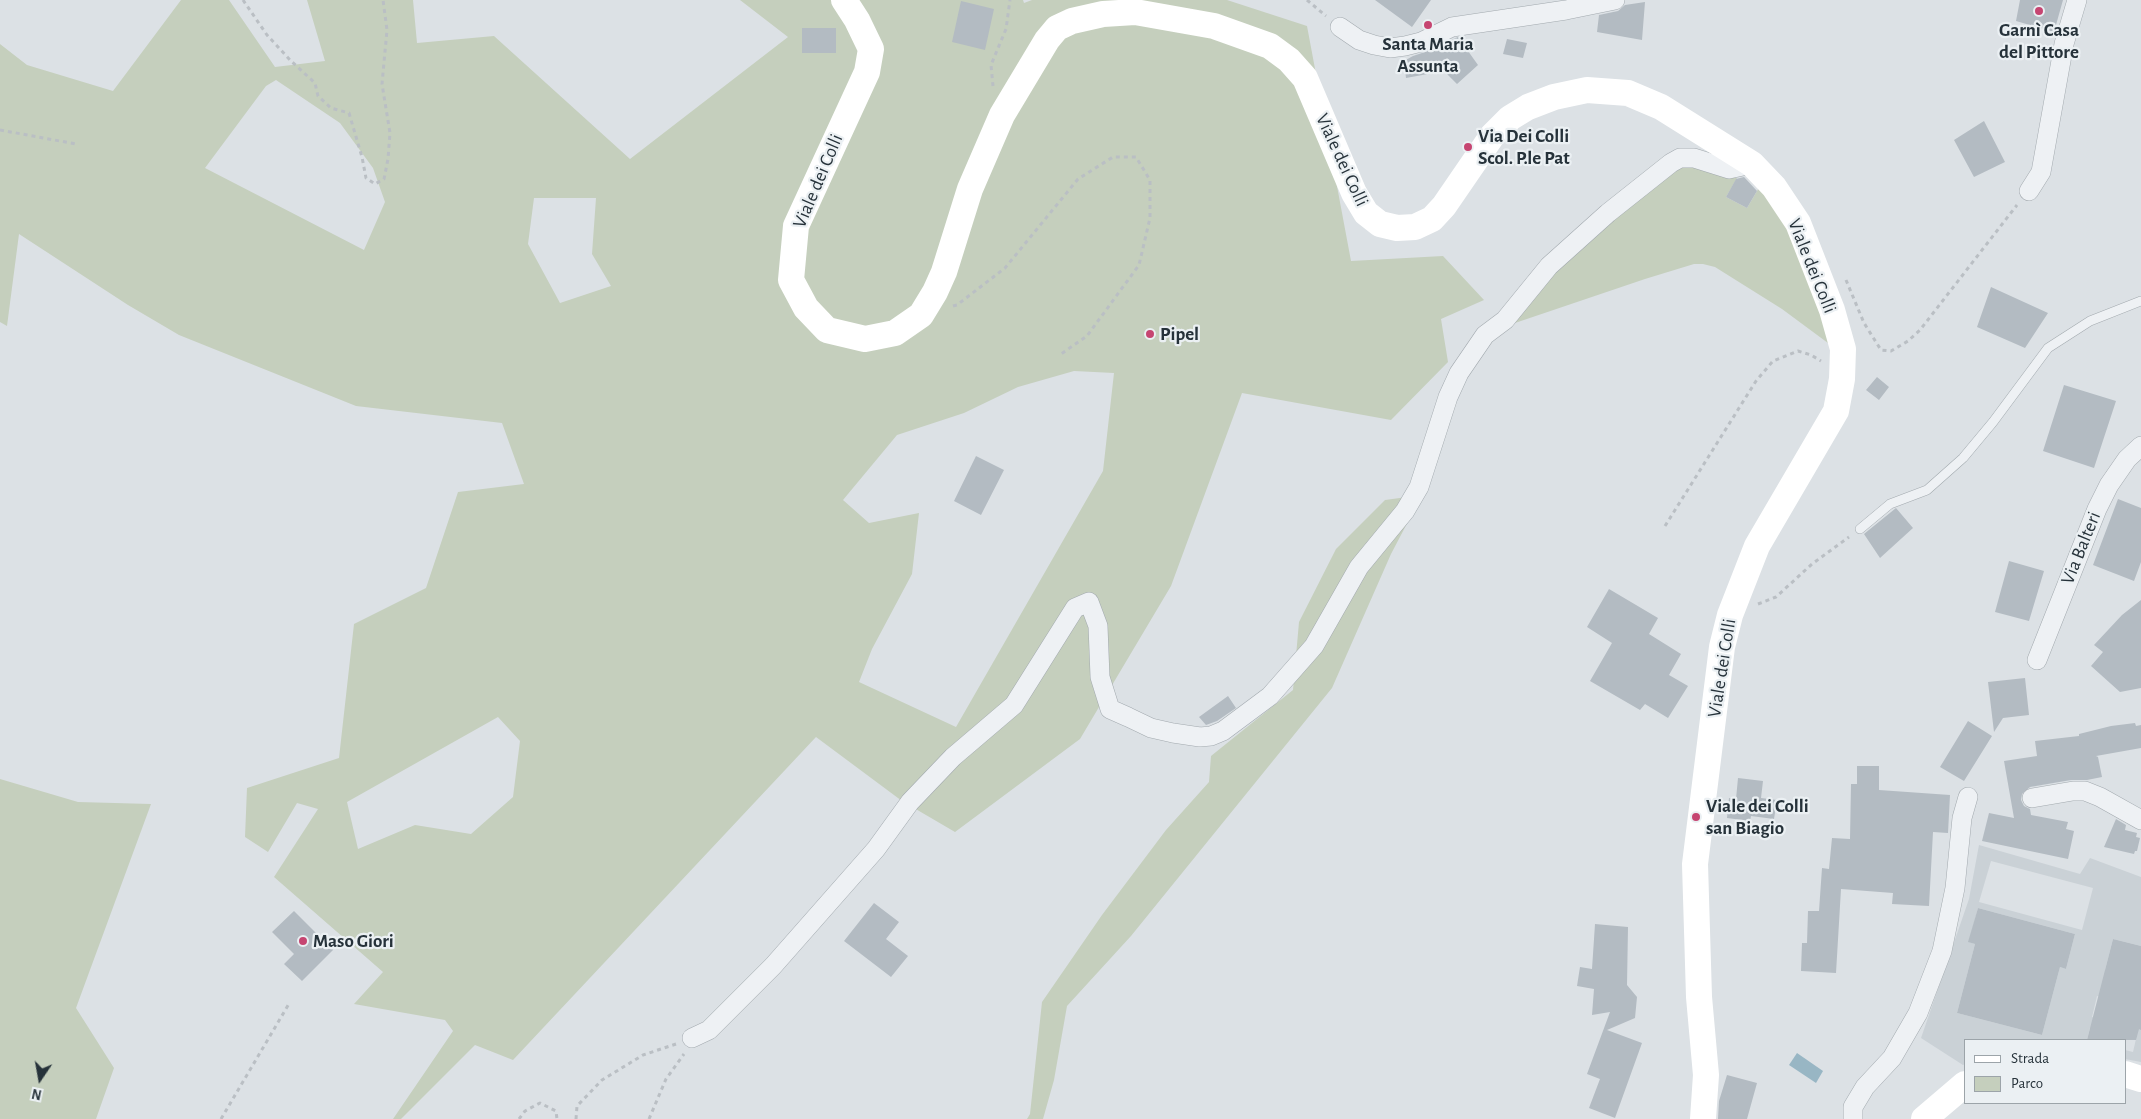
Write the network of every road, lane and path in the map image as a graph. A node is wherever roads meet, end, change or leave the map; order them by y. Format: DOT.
graph roads {
  1 [pos="243,0"];
  2 [pos="383,0"];
  3 [pos="844,0"];
  4 [pos="1010,0"];
  5 [pos="1307,0"];
  6 [pos="1614,0"];
  7 [pos="2077,0"];
  8 [pos="1340,27"];
  9 [pos="1002,115"];
  10 [pos="0,130"];
  11 [pos="76,144"];
  12 [pos="1752,164"];
  13 [pos="2029,191"];
  14 [pos="1843,274"];
  15 [pos="2141,301"];
  16 [pos="921,315"];
  17 [pos="1061,354"];
  18 [pos="1842,379"];
  19 [pos="2141,446"];
  20 [pos="1665,526"];
  21 [pos="1860,529"];
  22 [pos="1730,615"];
  23 [pos="2036,660"];
  24 [pos="1968,797"];
  25 [pos="2032,798"];
  26 [pos="2141,820"];
  27 [pos="290,1002"];
  28 [pos="710,1030"];
  29 [pos="692,1038"];
  30 [pos="2126,1074"];
  31 [pos="2141,1079"];
  32 [pos="1964,1085"];
  33 [pos="1700,1116"];
  34 [pos="220,1119"];
  35 [pos="519,1119"];
  36 [pos="557,1119"];
  37 [pos="576,1119"];
  38 [pos="649,1119"];
  39 [pos="1853,1119"];
  40 [pos="1924,1119"];
  1 -- 2 [label="path"];
  3 -- 16 [label="main road, Viale dei Colli"];
  4 -- 9 [label="path"];
  5 -- 8 [label="path"];
  6 -- 8 [label="street"];
  7 -- 13 [label="street"];
  9 -- 12 [label="main road, Viale dei Colli"];
  9 -- 16 [label="main road, Viale dei Colli"];
  10 -- 11 [label="path"];
  12 -- 18 [label="main road, Viale dei Colli"];
  12 -- 28 [label="street"];
  13 -- 14 [label="path"];
  15 -- 21 [label="lane"];
  16 -- 17 [label="path"];
  18 -- 20 [label="path"];
  18 -- 22 [label="main road, Viale dei Colli"];
  19 -- 23 [label="street, Via Balteri"];
  21 -- 22 [label="path"];
  22 -- 33 [label="main road, Viale dei Colli"];
  24 -- 39 [label="street"];
  25 -- 26 [label="street"];
  27 -- 34 [label="path"];
  28 -- 29 [label="street"];
  28 -- 38 [label="path"];
  29 -- 37 [label="path"];
  30 -- 31 [label="main road"];
  32 -- 40 [label="main road"];
  35 -- 36 [label="path"];
}
